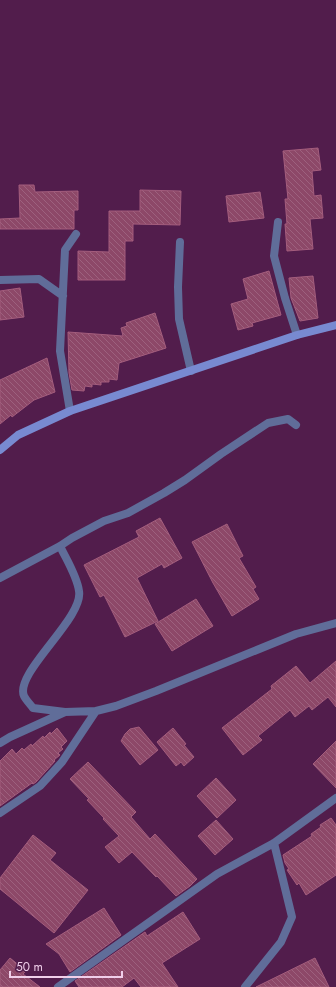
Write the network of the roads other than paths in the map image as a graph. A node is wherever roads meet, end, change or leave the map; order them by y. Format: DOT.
graph roads {
  1 [pos="278,222"];
  2 [pos="76,234"];
  3 [pos="180,242"];
  4 [pos="0,280"];
  5 [pos="63,296"];
  6 [pos="336,325"];
  7 [pos="297,334"];
  8 [pos="191,371"];
  9 [pos="70,411"];
  10 [pos="296,425"];
  11 [pos="0,450"];
  12 [pos="60,546"];
  13 [pos="0,578"];
  14 [pos="336,623"];
  15 [pos="96,711"];
  16 [pos="66,712"];
  17 [pos="0,743"];
  18 [pos="336,798"];
  19 [pos="0,813"];
  20 [pos="274,843"];
  21 [pos="58,987"];
  22 [pos="246,987"];
  1 -- 7 [label="street"];
  2 -- 5 [label="street"];
  3 -- 8 [label="street"];
  4 -- 5 [label="street"];
  5 -- 9 [label="street"];
  6 -- 7 [label="main road"];
  7 -- 8 [label="main road"];
  8 -- 9 [label="main road"];
  9 -- 11 [label="main road"];
  10 -- 12 [label="street"];
  12 -- 13 [label="street"];
  12 -- 16 [label="street"];
  14 -- 15 [label="street"];
  15 -- 16 [label="street"];
  15 -- 19 [label="street"];
  16 -- 17 [label="street"];
  18 -- 20 [label="street"];
  20 -- 21 [label="street"];
  20 -- 22 [label="street"];
}
